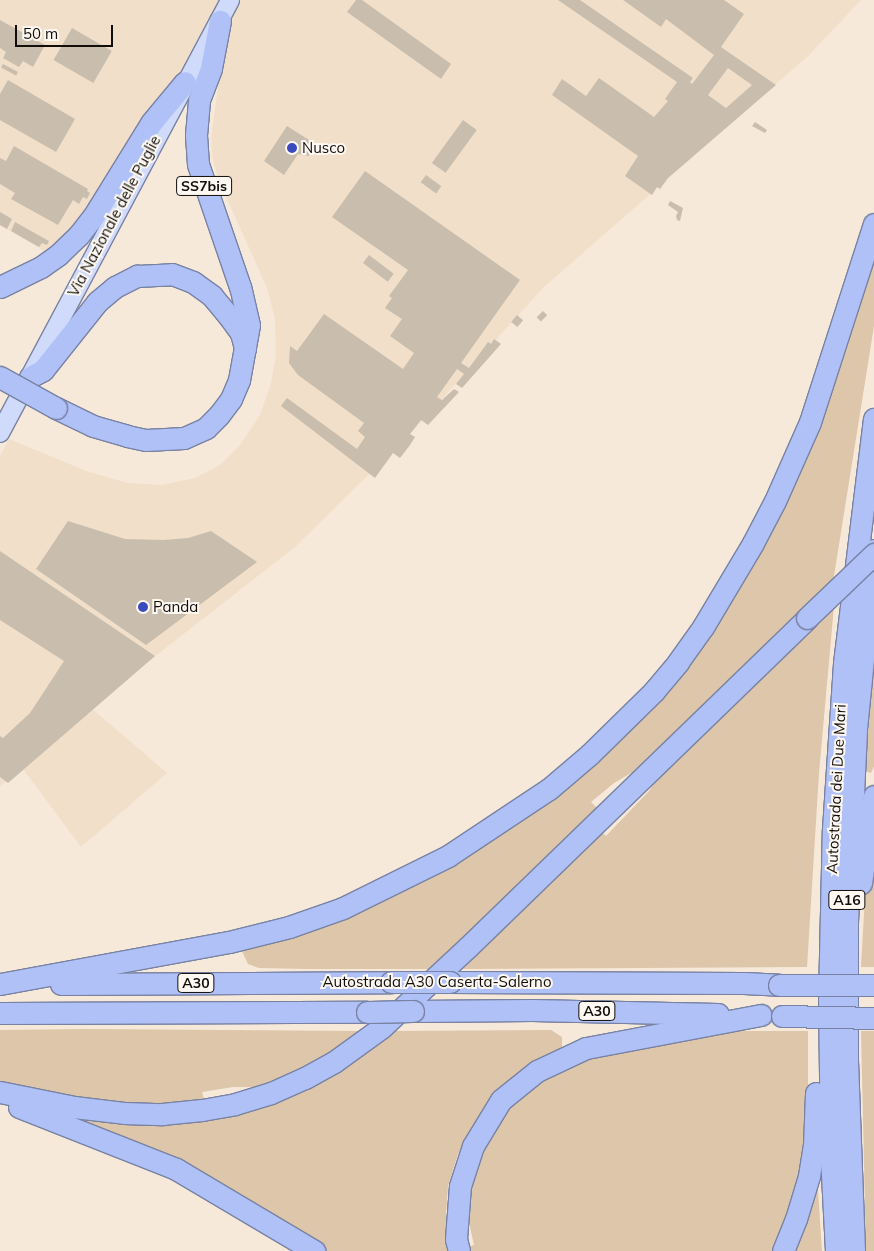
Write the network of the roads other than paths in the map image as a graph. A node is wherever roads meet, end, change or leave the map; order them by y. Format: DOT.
graph roads {
  1 [pos="230,0"];
  2 [pos="220,21"];
  3 [pos="185,82"];
  4 [pos="874,224"];
  5 [pos="0,287"];
  6 [pos="245,348"];
  7 [pos="0,377"];
  8 [pos="30,377"];
  9 [pos="874,419"];
  10 [pos="0,433"];
  11 [pos="874,550"];
  12 [pos="874,554"];
  13 [pos="839,729"];
  14 [pos="874,796"];
  15 [pos="0,984"];
  16 [pos="874,985"];
  17 [pos="0,1013"];
  18 [pos="761,1016"];
  19 [pos="874,1018"];
  20 [pos="0,1092"];
  21 [pos="0,1100"];
  22 [pos="314,1251"];
  23 [pos="458,1251"];
  24 [pos="783,1251"];
  25 [pos="836,1251"];
  26 [pos="854,1251"];
  1 -- 2 [label="main road, Via Nazionale delle Puglie / SS7bis"];
  2 -- 3 [label="main road, Via Nazionale delle Puglie / SS7bis"];
  2 -- 6 [label="highway, SS7bis"];
  3 -- 5 [label="highway, SS7bis"];
  3 -- 8 [label="main road, Via Nazionale delle Puglie / SS7bis"];
  4 -- 15 [label="highway"];
  6 -- 7 [label="highway, SS7bis, bridge"];
  6 -- 8 [label="highway, SS7bis"];
  8 -- 10 [label="main road, Via Nazionale delle Puglie / SS7bis"];
  9 -- 13 [label="highway, Autostrada dei Due Mari / A16"];
  11 -- 26 [label="highway, Autostrada dei Due Mari / A16"];
  12 -- 20 [label="highway, bridge"];
  13 -- 24 [label="highway"];
  13 -- 25 [label="highway, Autostrada dei Due Mari / A16"];
  14 -- 26 [label="highway"];
  15 -- 16 [label="highway, Autostrada A30 Caserta-Salerno / A30, bridge"];
  17 -- 18 [label="highway, Autostrada A30 Caserta-Salerno / A30, bridge"];
  18 -- 19 [label="highway, Autostrada A30 Caserta-Salerno / A30, bridge"];
  18 -- 23 [label="highway"];
  21 -- 22 [label="highway"];
}
